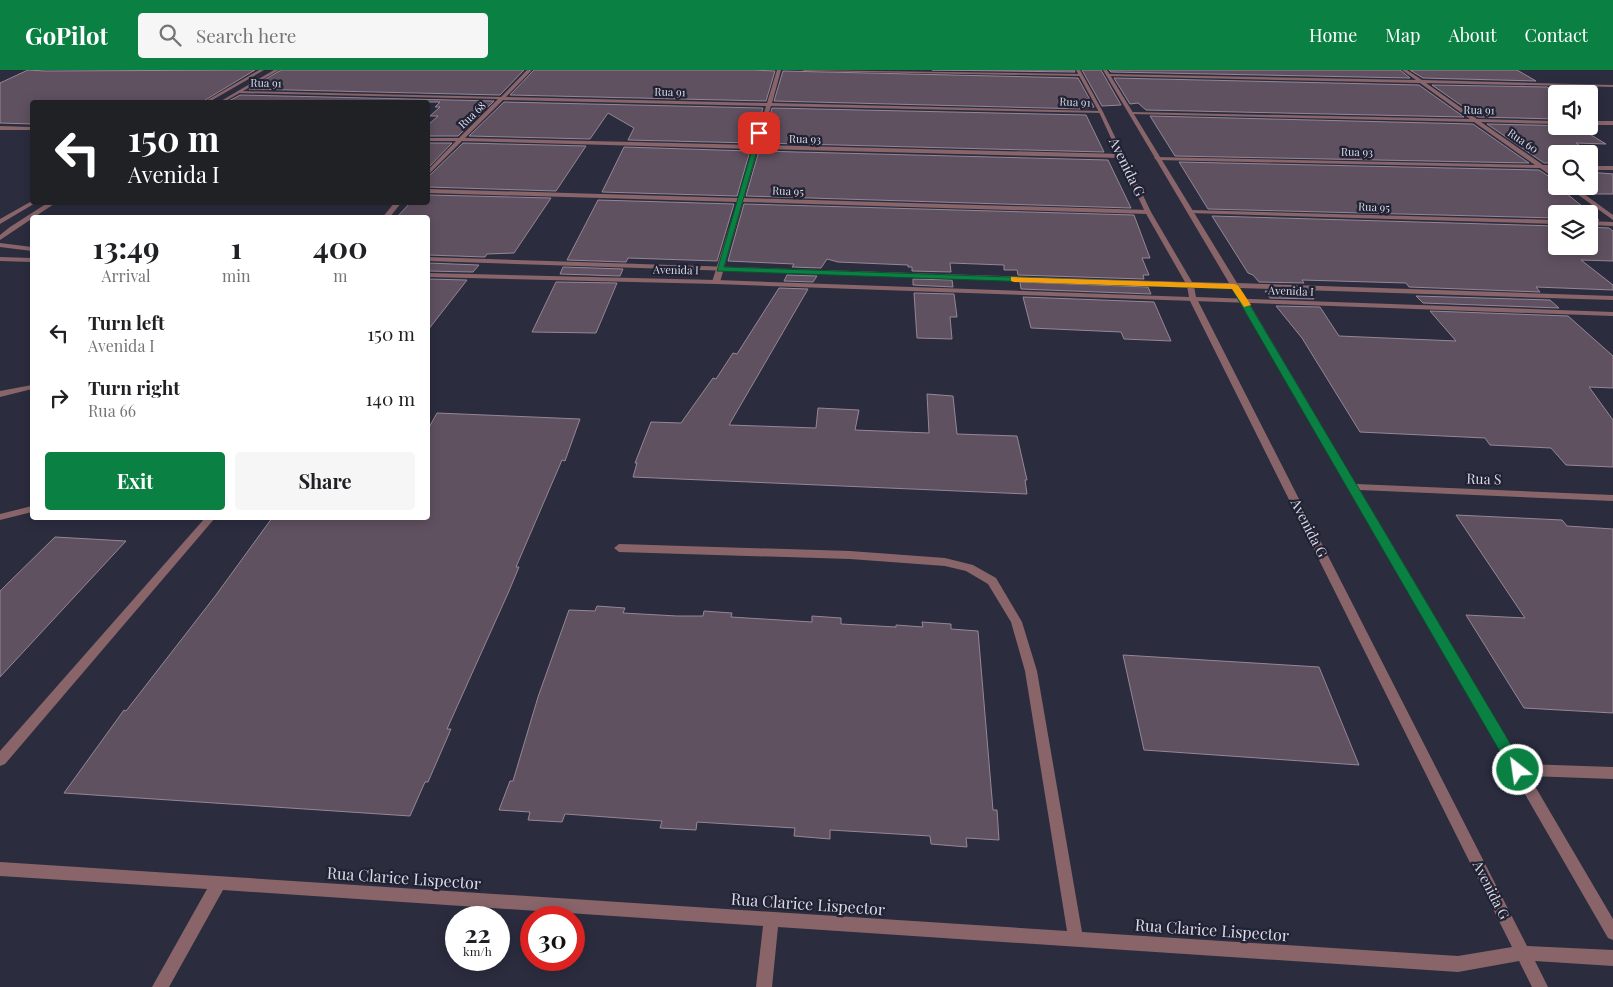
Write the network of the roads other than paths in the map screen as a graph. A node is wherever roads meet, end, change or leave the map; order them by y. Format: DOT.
graph roads {
  1 [pos="262,70"];
  2 [pos="277,70"];
  3 [pos="530,70"];
  4 [pos="779,70"];
  5 [pos="804,70"];
  6 [pos="1404,70"];
  7 [pos="1106,72"];
  8 [pos="1079,73"];
  9 [pos="1422,82"];
  10 [pos="1613,86"];
  11 [pos="239,92"];
  12 [pos="503,99"];
  13 [pos="210,100"];
  14 [pos="225,100"];
  15 [pos="769,104"];
  16 [pos="1101,112"];
  17 [pos="1132,113"];
  18 [pos="1474,120"];
  19 [pos="1548,122"];
  20 [pos="1598,123"];
  21 [pos="1613,123"];
  22 [pos="0,128"];
  23 [pos="30,129"];
  24 [pos="430,139"];
  25 [pos="460,140"];
  26 [pos="754,148"];
  27 [pos="1122,156"];
  28 [pos="1157,158"];
  29 [pos="1542,167"];
  30 [pos="1548,167"];
  31 [pos="1598,168"];
  32 [pos="1613,168"];
  33 [pos="430,171"];
  34 [pos="1548,171"];
  35 [pos="430,191"];
  36 [pos="1581,195"];
  37 [pos="739,200"];
  38 [pos="30,204"];
  39 [pos="49,205"];
  40 [pos="396,205"];
  41 [pos="1148,212"];
  42 [pos="1191,212"];
  43 [pos="33,215"];
  44 [pos="388,215"];
  45 [pos="30,217"];
  46 [pos="1613,218"];
  47 [pos="0,222"];
  48 [pos="1548,222"];
  49 [pos="1598,223"];
  50 [pos="1613,224"];
  51 [pos="0,238"];
  52 [pos="2,246"];
  53 [pos="30,249"];
  54 [pos="0,259"];
  55 [pos="430,259"];
  56 [pos="30,260"];
  57 [pos="720,270"];
  58 [pos="430,275"];
  59 [pos="716,282"];
  60 [pos="1190,285"];
  61 [pos="1235,286"];
  62 [pos="1613,298"];
  63 [pos="1193,299"];
  64 [pos="1244,301"];
  65 [pos="1613,314"];
  66 [pos="30,387"];
  67 [pos="0,394"];
  68 [pos="1354,487"];
  69 [pos="1613,498"];
  70 [pos="30,510"];
  71 [pos="0,517"];
  72 [pos="208,520"];
  73 [pos="619,548"];
  74 [pos="0,760"];
  75 [pos="1518,770"];
  76 [pos="1613,773"];
  77 [pos="0,869"];
  78 [pos="219,883"];
  79 [pos="771,920"];
  80 [pos="1613,933"];
  81 [pos="1076,939"];
  82 [pos="1522,952"];
  83 [pos="1613,958"];
  84 [pos="160,987"];
  85 [pos="764,987"];
  86 [pos="1540,987"];
  1 -- 13 [label="street"];
  2 -- 11 [label="street"];
  3 -- 12 [label="street, Rua 68"];
  4 -- 15 [label="street"];
  5 -- 8 [label="street"];
  6 -- 9 [label="street, Rua 60"];
  7 -- 9 [label="street"];
  7 -- 17 [label="street, Avenida G"];
  8 -- 16 [label="street, Avenida G"];
  9 -- 10 [label="street"];
  9 -- 18 [label="street, Rua 60"];
  11 -- 12 [label="street, Rua 91"];
  11 -- 14 [label="street"];
  12 -- 15 [label="street, Rua 91"];
  12 -- 25 [label="street, Rua 68"];
  15 -- 16 [label="street, Rua 91"];
  15 -- 26 [label="street"];
  16 -- 27 [label="street, Avenida G"];
  17 -- 18 [label="street, Rua 91"];
  17 -- 28 [label="street, Avenida G"];
  18 -- 19 [label="street, Rua 91"];
  18 -- 29 [label="street, Rua 60"];
  20 -- 21 [label="street"];
  22 -- 23 [label="street"];
  24 -- 25 [label="street, Rua 93"];
  25 -- 26 [label="street, Rua 93"];
  25 -- 33 [label="street, Rua 68"];
  26 -- 27 [label="street, Rua 93"];
  26 -- 37 [label="street"];
  27 -- 41 [label="street, Avenida G"];
  28 -- 29 [label="street, Rua 93"];
  28 -- 42 [label="street, Avenida G"];
  29 -- 30 [label="street, Rua 93"];
  29 -- 34 [label="street, Rua 60"];
  31 -- 32 [label="street"];
  35 -- 37 [label="street, Rua 95"];
  36 -- 46 [label="street"];
  37 -- 41 [label="street, Rua 95"];
  37 -- 57 [label="street"];
  38 -- 47 [label="street"];
  39 -- 43 [label="street"];
  40 -- 44 [label="street"];
  41 -- 60 [label="street, Avenida G"];
  42 -- 48 [label="street, Rua 95"];
  42 -- 61 [label="street, Avenida G"];
  45 -- 51 [label="street"];
  49 -- 50 [label="street"];
  52 -- 53 [label="street"];
  54 -- 56 [label="street"];
  55 -- 57 [label="street, Avenida I"];
  57 -- 59 [label="street"];
  57 -- 60 [label="street, Avenida I"];
  58 -- 59 [label="street, Avenida I"];
  59 -- 63 [label="street, Avenida I"];
  60 -- 61 [label="street, Avenida I"];
  60 -- 63 [label="street, Avenida G"];
  61 -- 62 [label="street, Avenida I"];
  61 -- 64 [label="street, Avenida G"];
  63 -- 64 [label="street, Avenida I"];
  63 -- 82 [label="street, Avenida G"];
  64 -- 65 [label="street, Avenida I"];
  64 -- 68 [label="street, Avenida G"];
  66 -- 67 [label="street"];
  68 -- 69 [label="street, Rua S"];
  68 -- 75 [label="street, Avenida G"];
  70 -- 71 [label="street"];
  72 -- 74 [label="street"];
  73 -- 81 [label="street"];
  75 -- 76 [label="street"];
  75 -- 80 [label="street, Avenida G"];
  77 -- 78 [label="street, Rua Clarice Lispector"];
  78 -- 79 [label="street, Rua Clarice Lispector"];
  78 -- 84 [label="street"];
  79 -- 81 [label="street, Rua Clarice Lispector"];
  79 -- 85 [label="street"];
  81 -- 82 [label="street, Rua Clarice Lispector"];
  82 -- 83 [label="street, Rua Clarice Lispector"];
  82 -- 86 [label="street, Avenida G"];
}
